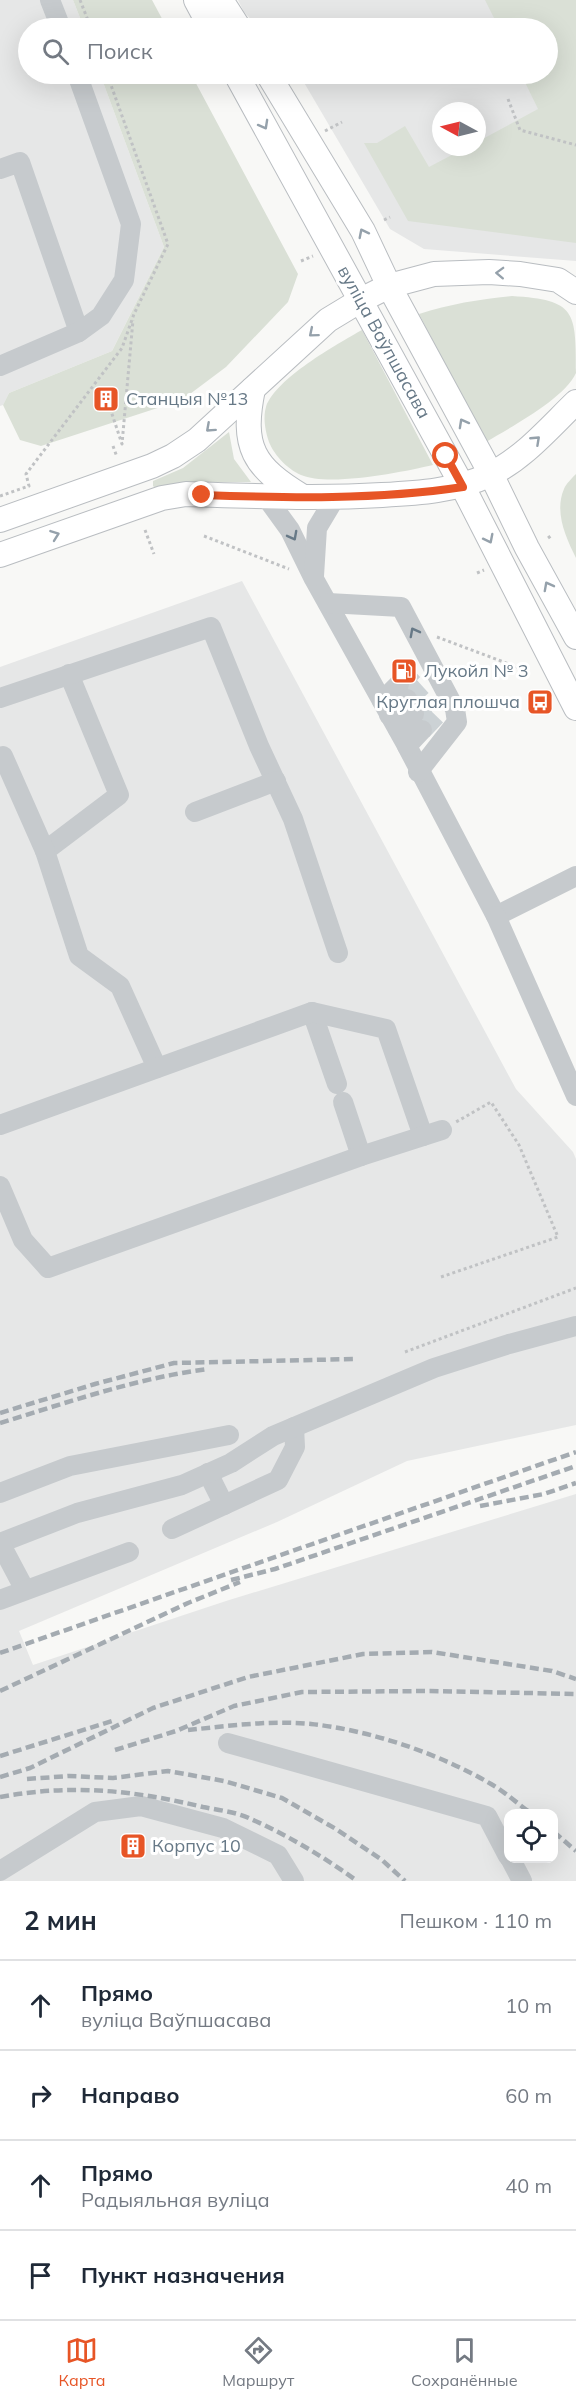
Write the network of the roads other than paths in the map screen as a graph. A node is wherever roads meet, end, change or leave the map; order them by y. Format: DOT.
graph roads {
  1 [pos="50,0"];
  2 [pos="195,0"];
  3 [pos="221,0"];
  4 [pos="57,18"];
  5 [pos="205,18"];
  6 [pos="233,18"];
  7 [pos="81,84"];
  8 [pos="242,84"];
  9 [pos="274,84"];
  10 [pos="0,169"];
  11 [pos="570,284"];
  12 [pos="389,286"];
  13 [pos="361,300"];
  14 [pos="79,332"];
  15 [pos="0,366"];
  16 [pos="253,389"];
  17 [pos="576,402"];
  18 [pos="491,474"];
  19 [pos="463,487"];
  20 [pos="266,497"];
  21 [pos="303,498"];
  22 [pos="335,498"];
  23 [pos="0,520"];
  24 [pos="0,555"];
  25 [pos="314,579"];
  26 [pos="327,603"];
  27 [pos="576,638"];
  28 [pos="69,674"];
  29 [pos="0,698"];
  30 [pos="576,708"];
  31 [pos="394,723"];
  32 [pos="3,756"];
  33 [pos="418,772"];
  34 [pos="276,781"];
  35 [pos="195,812"];
  36 [pos="45,851"];
  37 [pos="576,876"];
  38 [pos="496,916"];
  39 [pos="338,953"];
  40 [pos="312,1012"];
  41 [pos="157,1068"];
  42 [pos="574,1086"];
  43 [pos="0,1125"];
  44 [pos="441,1130"];
  45 [pos="423,1136"];
  46 [pos="361,1156"];
  47 [pos="0,1186"];
  48 [pos="576,1326"];
  49 [pos="294,1427"];
  50 [pos="229,1435"];
  51 [pos="208,1473"];
  52 [pos="0,1493"];
  53 [pos="224,1505"];
  54 [pos="172,1529"];
  55 [pos="0,1543"];
  56 [pos="129,1552"];
  57 [pos="25,1590"];
  58 [pos="0,1600"];
  59 [pos="228,1743"];
  60 [pos="504,1848"];
  61 [pos="512,1863"];
  62 [pos="0,1871"];
  63 [pos="294,1881"];
  64 [pos="522,1881"];
  1 -- 4 [label="lane"];
  2 -- 5 [label="main road"];
  3 -- 6 [label="main road"];
  7 -- 14 [label="lane"];
  8 -- 13 [label="main road, вуліца Ваўпшасава, one-way"];
  12 -- 9 [label="main road, вуліца Ваўпшасава, one-way"];
  10 -- 14 [label="lane"];
  11 -- 12 [label="main road, one-way"];
  12 -- 13 [label="main road"];
  18 -- 12 [label="main road, вуліца Ваўпшасава, one-way"];
  13 -- 16 [label="main road, one-way"];
  13 -- 19 [label="main road, вуліца Ваўпшасава"];
  14 -- 15 [label="lane"];
  16 -- 21 [label="main road"];
  16 -- 23 [label="main road, one-way"];
  18 -- 17 [label="main road, one-way"];
  18 -- 19 [label="main road"];
  27 -- 18 [label="main road, вуліца Ваўпшасава, one-way"];
  19 -- 22 [label="main road"];
  19 -- 30 [label="main road, вуліца Ваўпшасава, one-way"];
  20 -- 21 [label="main road"];
  24 -- 20 [label="main road, one-way"];
  20 -- 25 [label="lane, one-way"];
  21 -- 22 [label="main road"];
  22 -- 25 [label="lane"];
  25 -- 26 [label="lane"];
  26 -- 31 [label="lane"];
  33 -- 26 [label="lane, one-way"];
  28 -- 29 [label="lane"];
  28 -- 34 [label="lane"];
  28 -- 36 [label="lane"];
  31 -- 31 [label="lane"];
  31 -- 33 [label="lane"];
  32 -- 36 [label="lane"];
  33 -- 38 [label="lane"];
  34 -- 35 [label="lane"];
  34 -- 39 [label="lane"];
  36 -- 41 [label="lane"];
  37 -- 38 [label="lane"];
  38 -- 42 [label="lane"];
  40 -- 41 [label="lane"];
  40 -- 45 [label="lane"];
  40 -- 46 [label="lane"];
  41 -- 43 [label="lane"];
  44 -- 45 [label="lane"];
  45 -- 46 [label="lane"];
  46 -- 47 [label="lane"];
  48 -- 49 [label="lane"];
  49 -- 51 [label="lane"];
  49 -- 53 [label="lane"];
  50 -- 52 [label="lane"];
  51 -- 53 [label="lane"];
  51 -- 55 [label="lane"];
  53 -- 54 [label="lane"];
  55 -- 57 [label="lane"];
  56 -- 57 [label="lane"];
  57 -- 58 [label="lane"];
  59 -- 60 [label="lane"];
  61 -- 64 [label="lane"];
  62 -- 63 [label="lane"];
}
